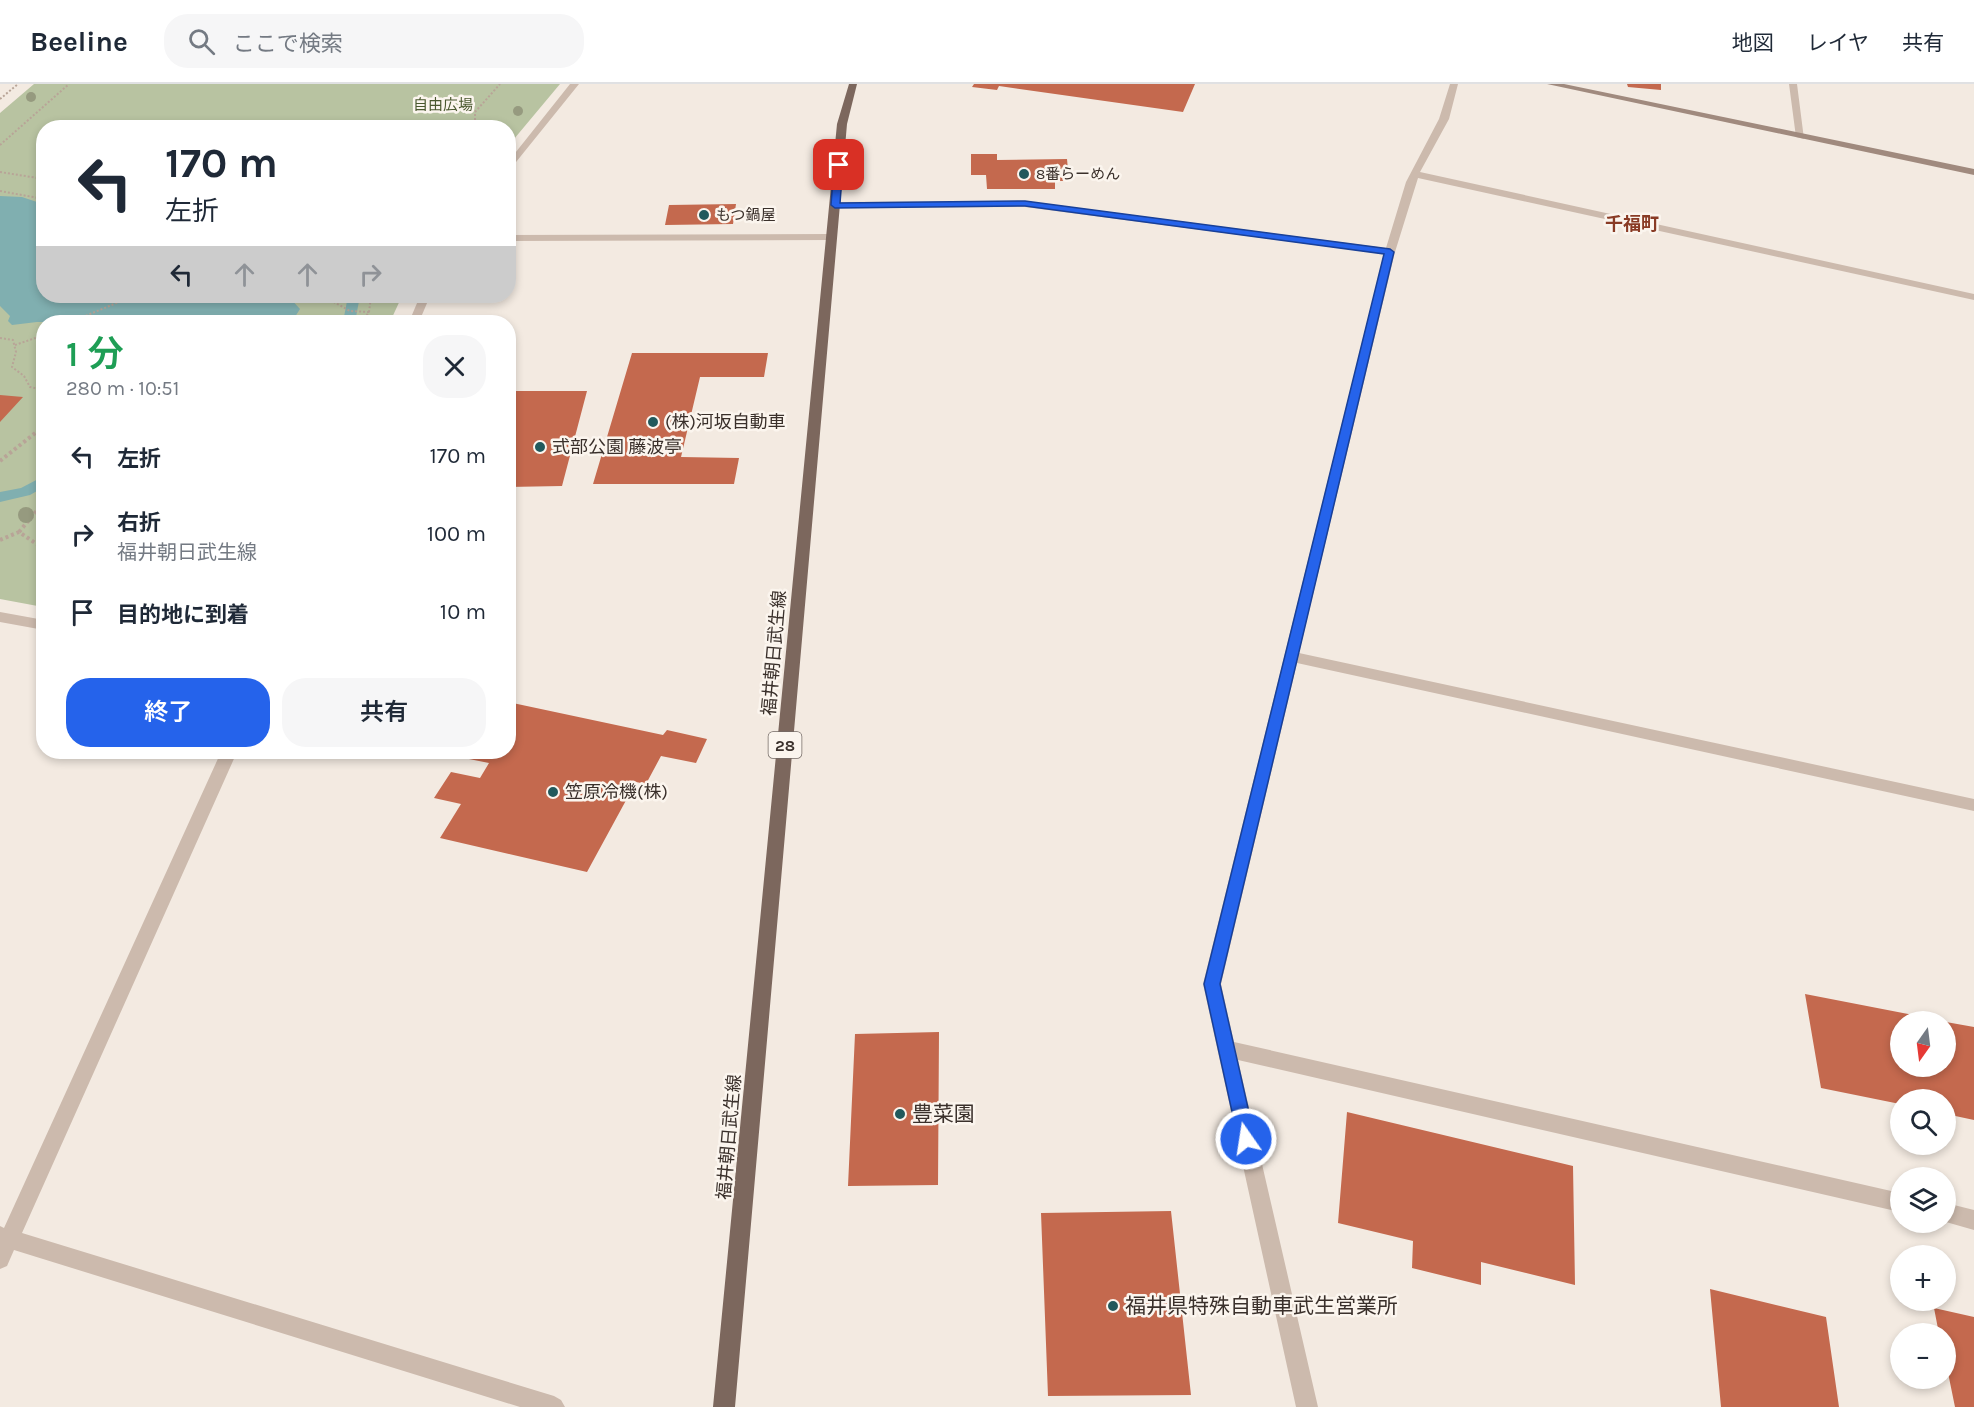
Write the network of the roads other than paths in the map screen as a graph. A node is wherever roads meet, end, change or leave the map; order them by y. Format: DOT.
graph roads {
  1 [pos="575,84"];
  2 [pos="853,84"];
  3 [pos="1454,84"];
  4 [pos="1551,84"];
  5 [pos="1793,84"];
  6 [pos="1801,137"];
  7 [pos="516,159"];
  8 [pos="1974,172"];
  9 [pos="1414,174"];
  10 [pos="835,205"];
  11 [pos="831,237"];
  12 [pos="516,238"];
  13 [pos="1390,252"];
  14 [pos="1974,297"];
  15 [pos="0,617"];
  16 [pos="36,624"];
  17 [pos="1292,657"];
  18 [pos="226,759"];
  19 [pos="1974,805"];
  20 [pos="1226,1049"];
  21 [pos="1890,1201"];
  22 [pos="1956,1216"];
  23 [pos="1974,1220"];
  24 [pos="5,1238"];
  25 [pos="0,1259"];
  26 [pos="554,1407"];
  27 [pos="724,1407"];
  28 [pos="1307,1407"];
  1 -- 7 [label="street"];
  2 -- 10 [label="main road, 福井朝日武生線 / 28"];
  3 -- 9 [label="street"];
  4 -- 6 [label="street"];
  5 -- 6 [label="street"];
  6 -- 8 [label="street"];
  9 -- 13 [label="street"];
  9 -- 14 [label="street"];
  10 -- 11 [label="main road, 福井朝日武生線 / 28"];
  10 -- 13 [label="street"];
  11 -- 12 [label="street"];
  11 -- 27 [label="main road, 福井朝日武生線 / 28"];
  13 -- 17 [label="street"];
  15 -- 16 [label="street"];
  17 -- 19 [label="street"];
  17 -- 20 [label="street"];
  18 -- 24 [label="street"];
  20 -- 21 [label="street"];
  20 -- 28 [label="street"];
  22 -- 23 [label="street"];
  24 -- 25 [label="street"];
  24 -- 26 [label="street"];
}
